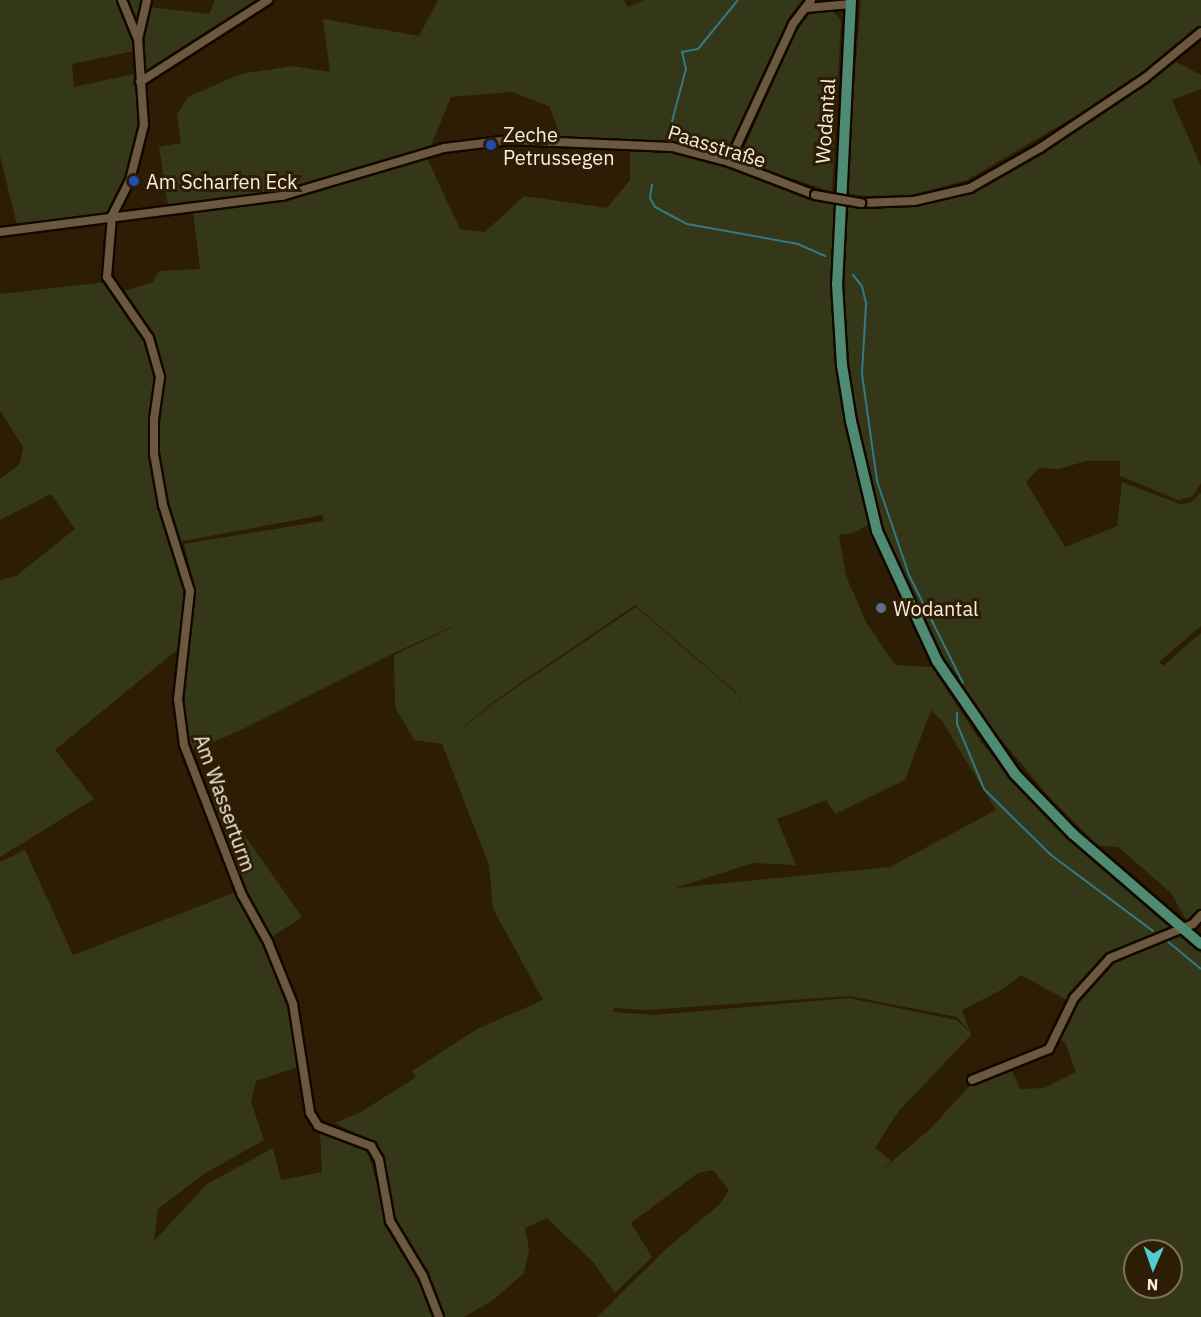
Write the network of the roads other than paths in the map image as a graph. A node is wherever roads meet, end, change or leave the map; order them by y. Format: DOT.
graph roads {
  1 [pos="122,0"];
  2 [pos="147,0"];
  3 [pos="268,0"];
  4 [pos="811,0"];
  5 [pos="851,2"];
  6 [pos="806,8"];
  7 [pos="1201,32"];
  8 [pos="138,38"];
  9 [pos="140,82"];
  10 [pos="729,162"];
  11 [pos="112,216"];
  12 [pos="0,232"];
  13 [pos="1201,915"];
  14 [pos="1180,927"];
  15 [pos="1201,944"];
  16 [pos="972,1080"];
  17 [pos="439,1317"];
  1 -- 8 [label="street"];
  2 -- 8 [label="street"];
  3 -- 9 [label="street"];
  4 -- 6 [label="street"];
  5 -- 6 [label="street, Wodantal"];
  5 -- 14 [label="main road, Wodantal"];
  6 -- 10 [label="street"];
  7 -- 10 [label="street, Paasstraße, bridge"];
  8 -- 9 [label="street"];
  9 -- 11 [label="street"];
  10 -- 11 [label="street, Paasstraße"];
  11 -- 12 [label="street, Paasstraße"];
  11 -- 17 [label="street, Am Wasserturm"];
  13 -- 14 [label="street"];
  14 -- 15 [label="main road, Wodantal"];
  14 -- 16 [label="street"];
}
